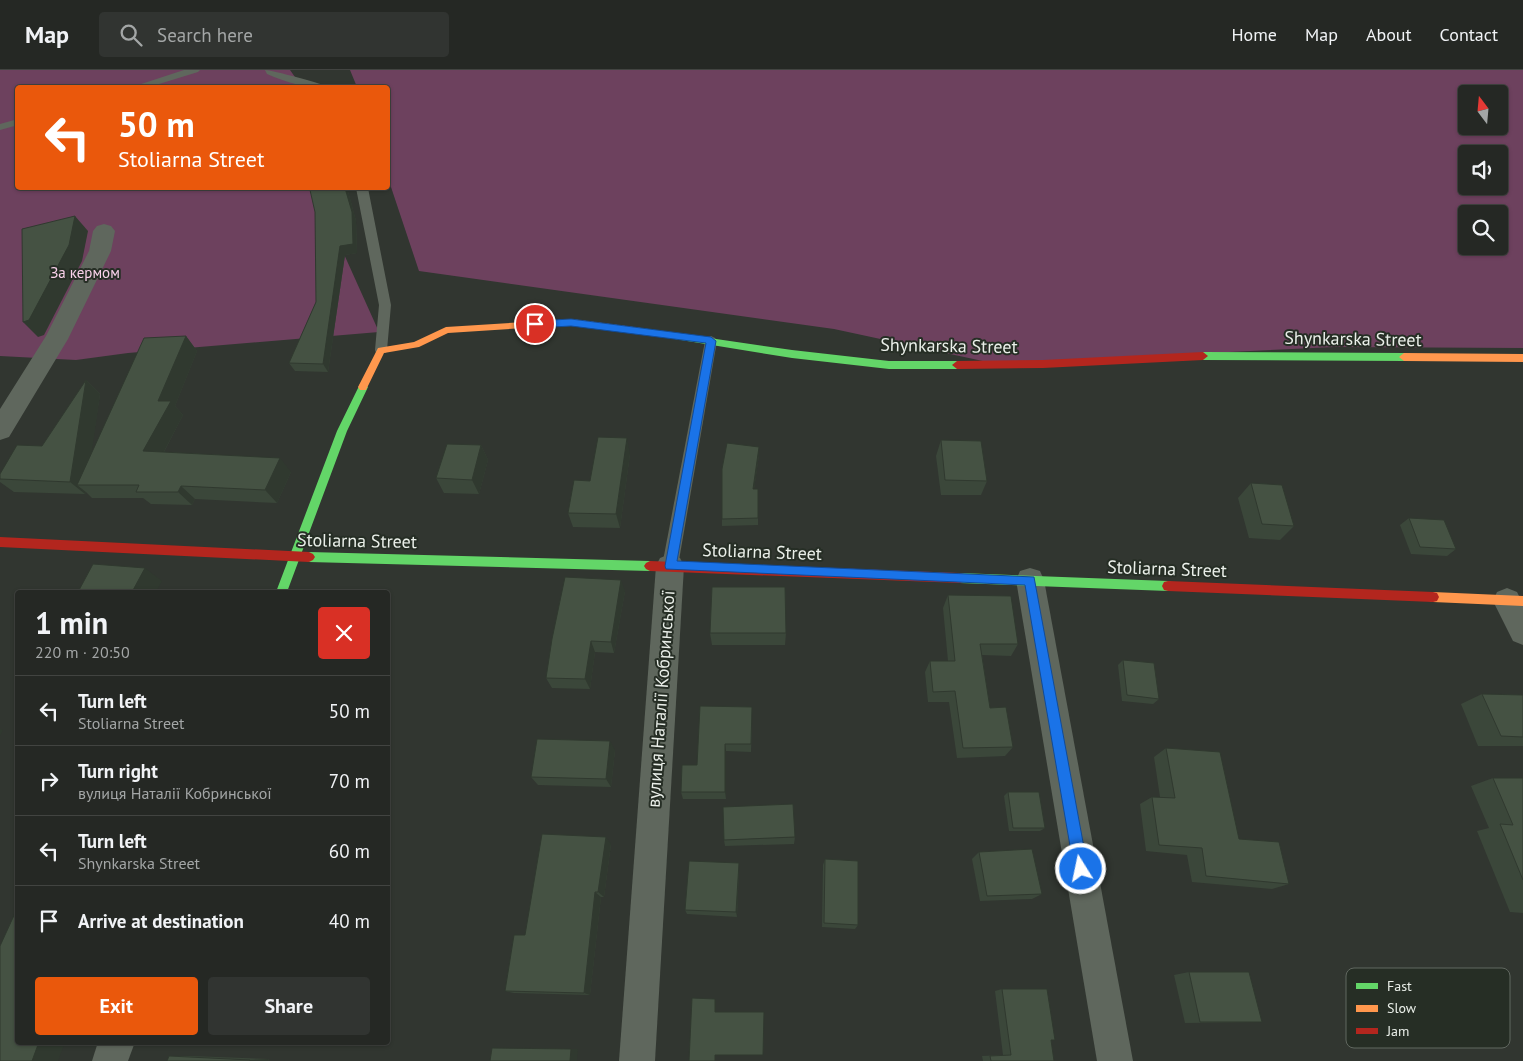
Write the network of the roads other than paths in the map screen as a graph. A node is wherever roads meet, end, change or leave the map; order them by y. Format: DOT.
graph roads {
  1 [pos="195,70"];
  2 [pos="270,70"];
  3 [pos="144,85"];
  4 [pos="311,85"];
  5 [pos="15,123"];
  6 [pos="0,127"];
  7 [pos="362,190"];
  8 [pos="104,231"];
  9 [pos="711,341"];
  10 [pos="380,350"];
  11 [pos="1523,358"];
  12 [pos="0,430"];
  13 [pos="0,542"];
  14 [pos="294,557"];
  15 [pos="670,566"];
  16 [pos="1030,580"];
  17 [pos="282,590"];
  18 [pos="1515,601"];
  19 [pos="1523,632"];
  20 [pos="116,1045"];
  21 [pos="110,1061"];
  22 [pos="636,1061"];
  23 [pos="1116,1061"];
  1 -- 3 [label="lane"];
  2 -- 4 [label="lane"];
  5 -- 6 [label="lane"];
  7 -- 10 [label="lane"];
  8 -- 12 [label="street"];
  9 -- 10 [label="street, Shynkarska Street"];
  9 -- 11 [label="street, Shynkarska Street"];
  9 -- 15 [label="lane, вулиця Наталії Кобринської"];
  10 -- 14 [label="street"];
  13 -- 14 [label="street, Stoliarna Street"];
  14 -- 15 [label="street, Stoliarna Street"];
  14 -- 17 [label="street"];
  15 -- 16 [label="street, Stoliarna Street"];
  15 -- 22 [label="street, вулиця Наталії Кобринської"];
  16 -- 18 [label="street, Stoliarna Street"];
  16 -- 23 [label="street"];
  18 -- 19 [label="street"];
  20 -- 21 [label="street"];
}
